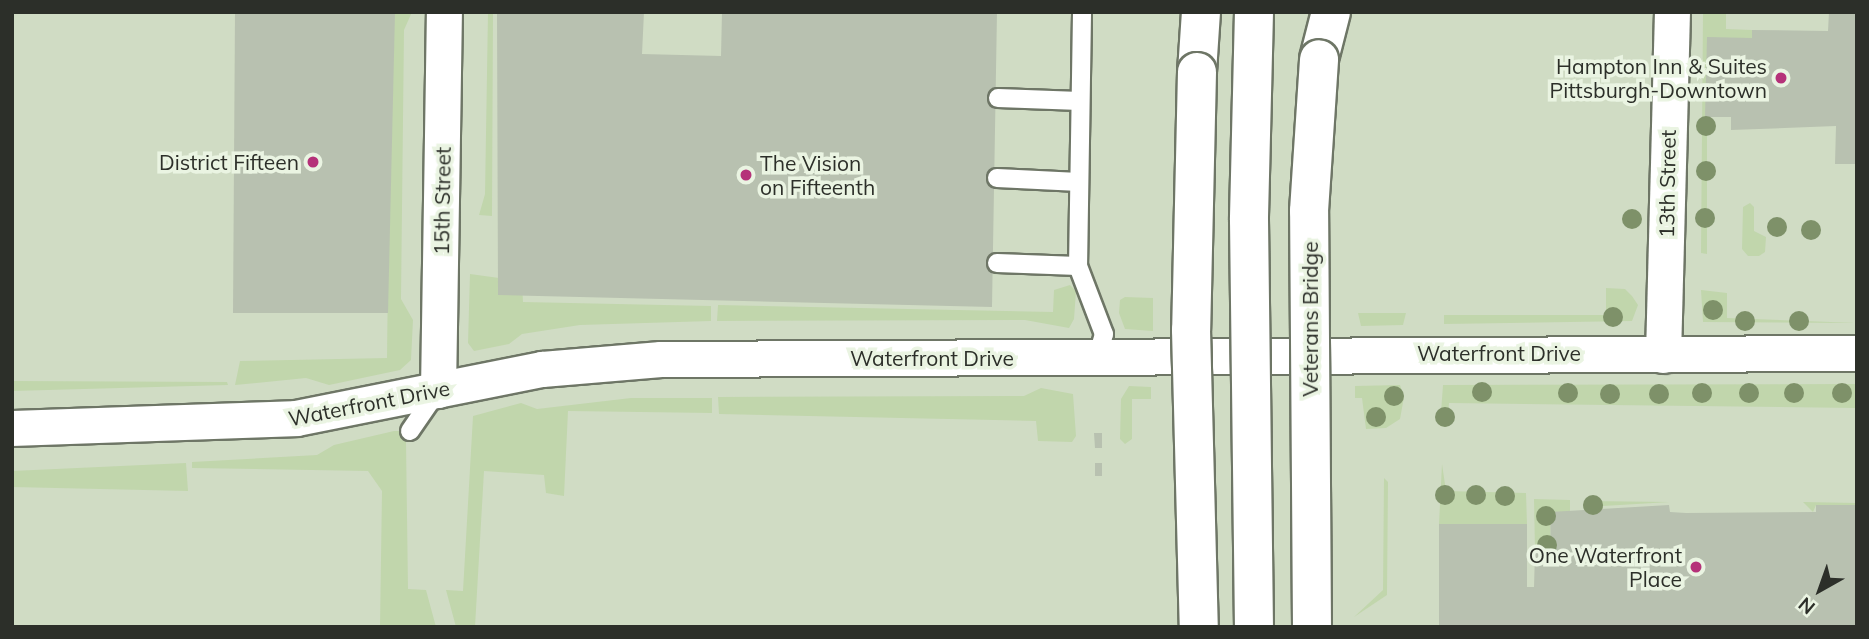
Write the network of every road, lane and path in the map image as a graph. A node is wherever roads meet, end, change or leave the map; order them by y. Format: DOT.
graph roads {
  1 [pos="444,12"];
  2 [pos="1201,12"];
  3 [pos="1254,12"];
  4 [pos="1325,12"];
  5 [pos="1331,12"];
  6 [pos="1672,12"];
  7 [pos="1082,13"];
  8 [pos="1319,59"];
  9 [pos="998,98"];
  10 [pos="1080,101"];
  11 [pos="997,178"];
  12 [pos="1079,182"];
  13 [pos="997,262"];
  14 [pos="1078,266"];
  15 [pos="1857,353"];
  16 [pos="1663,355"];
  17 [pos="1251,356"];
  18 [pos="1097,359"];
  19 [pos="439,390"];
  20 [pos="12,428"];
  21 [pos="410,431"];
  22 [pos="1199,627"];
  23 [pos="1254,627"];
  24 [pos="1312,627"];
  1 -- 19 [label="street, 15th Street"];
  2 -- 22 [label="highway, bridge"];
  3 -- 17 [label="highway, bridge"];
  4 -- 8 [label="highway, Veterans Bridge"];
  5 -- 8 [label="highway"];
  6 -- 16 [label="street, 13th Street"];
  7 -- 10 [label="lane"];
  8 -- 24 [label="highway, Veterans Bridge, bridge"];
  9 -- 10 [label="lane"];
  10 -- 12 [label="lane"];
  11 -- 12 [label="lane"];
  12 -- 14 [label="lane"];
  13 -- 14 [label="lane"];
  14 -- 18 [label="lane"];
  15 -- 16 [label="street, Waterfront Drive"];
  16 -- 17 [label="street, Waterfront Drive"];
  17 -- 18 [label="street, Waterfront Drive"];
  17 -- 23 [label="highway, bridge"];
  18 -- 19 [label="street, Waterfront Drive"];
  19 -- 20 [label="street, Waterfront Drive"];
  19 -- 21 [label="lane"];
}
